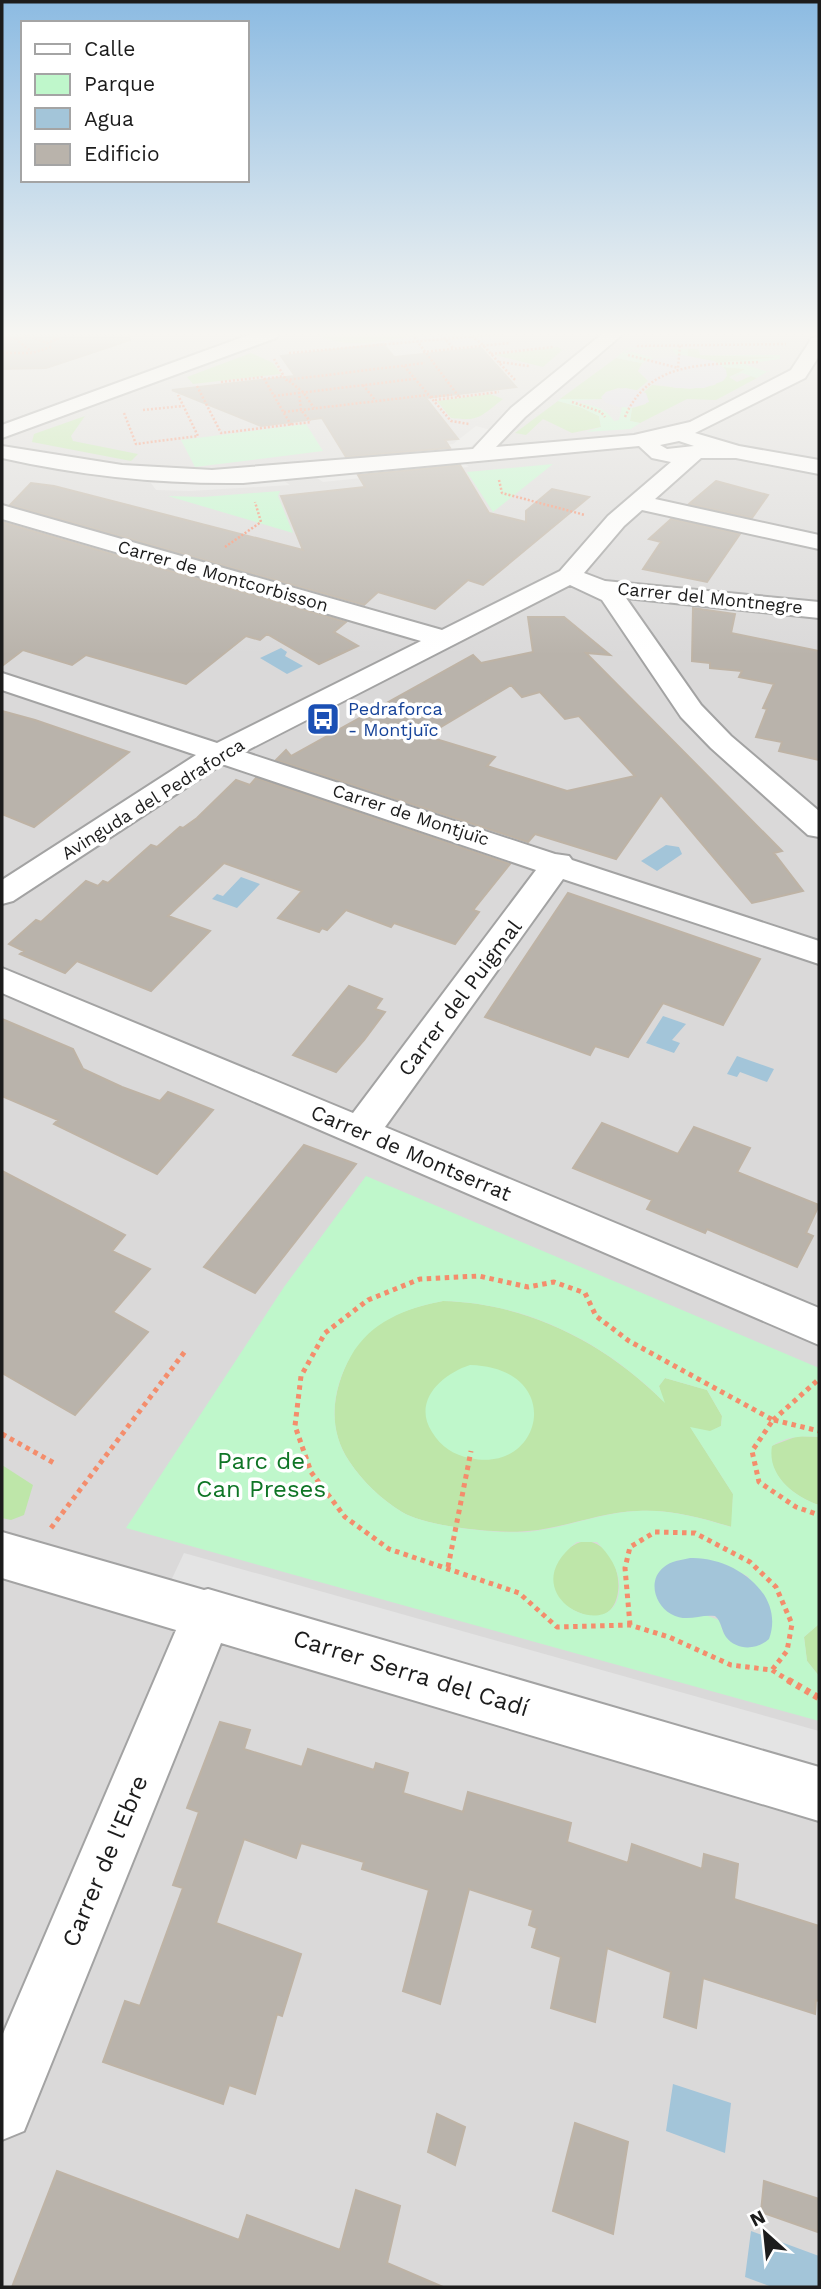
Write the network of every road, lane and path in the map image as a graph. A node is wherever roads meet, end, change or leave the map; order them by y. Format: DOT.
graph roads {
  1 [pos="19,441"];
  2 [pos="135,441"];
  3 [pos="161,441"];
  4 [pos="178,441"];
  5 [pos="487,441"];
  6 [pos="689,441"];
  7 [pos="180,443"];
  8 [pos="681,446"];
  9 [pos="2,448"];
  10 [pos="481,454"];
  11 [pos="819,467"];
  12 [pos="498,470"];
  13 [pos="252,494"];
  14 [pos="638,502"];
  15 [pos="2,512"];
  16 [pos="596,518"];
  17 [pos="819,542"];
  18 [pos="215,554"];
  19 [pos="569,576"];
  20 [pos="601,587"];
  21 [pos="819,610"];
  22 [pos="444,639"];
  23 [pos="2,681"];
  24 [pos="221,752"];
  25 [pos="819,825"];
  26 [pos="558,863"];
  27 [pos="2,894"];
  28 [pos="819,953"];
  29 [pos="2,980"];
  30 [pos="361,1131"];
  31 [pos="819,1326"];
  32 [pos="186,1350"];
  33 [pos="819,1379"];
  34 [pos="774,1420"];
  35 [pos="819,1431"];
  36 [pos="2,1434"];
  37 [pos="471,1451"];
  38 [pos="54,1463"];
  39 [pos="819,1515"];
  40 [pos="24,1546"];
  41 [pos="448,1567"];
  42 [pos="208,1613"];
  43 [pos="630,1625"];
  44 [pos="772,1670"];
  45 [pos="819,1698"];
  46 [pos="819,1794"];
  47 [pos="2,2109"];
  1 -- 9 [label="street"];
  2 -- 3 [label="path"];
  4 -- 7 [label="path"];
  5 -- 10 [label="street"];
  6 -- 8 [label="street"];
  8 -- 10 [label="street"];
  8 -- 11 [label="street"];
  8 -- 14 [label="street"];
  9 -- 10 [label="street"];
  12 -- 16 [label="path"];
  13 -- 18 [label="path"];
  14 -- 17 [label="street"];
  14 -- 19 [label="street"];
  15 -- 22 [label="street, Carrer de Montcorbisson"];
  19 -- 20 [label="street, Carrer del Montnegre"];
  19 -- 22 [label="street, Avinguda del Pedraforca"];
  20 -- 21 [label="street, Carrer del Montnegre"];
  20 -- 25 [label="street"];
  22 -- 24 [label="street, Avinguda del Pedraforca"];
  23 -- 24 [label="street, Carrer de Montjuïc"];
  24 -- 26 [label="street, Carrer de Montjuïc"];
  24 -- 27 [label="street, Avinguda del Pedraforca"];
  26 -- 28 [label="street, Carrer de Montjuïc"];
  26 -- 30 [label="street, Carrer del Puigmal"];
  29 -- 30 [label="street, Carrer de Montserrat"];
  30 -- 31 [label="street, Carrer de Montserrat"];
  32 -- 40 [label="path"];
  33 -- 34 [label="path"];
  34 -- 35 [label="path"];
  34 -- 39 [label="path"];
  34 -- 41 [label="path"];
  36 -- 38 [label="path"];
  37 -- 41 [label="path"];
  40 -- 42 [label="street, Carrer Serra del Cadí"];
  41 -- 43 [label="path"];
  42 -- 46 [label="street, Carrer Serra del Cadí"];
  42 -- 47 [label="street, Carrer de l'Ebre"];
  43 -- 44 [label="path"];
  43 -- 44 [label="path"];
  44 -- 45 [label="path"];
}
